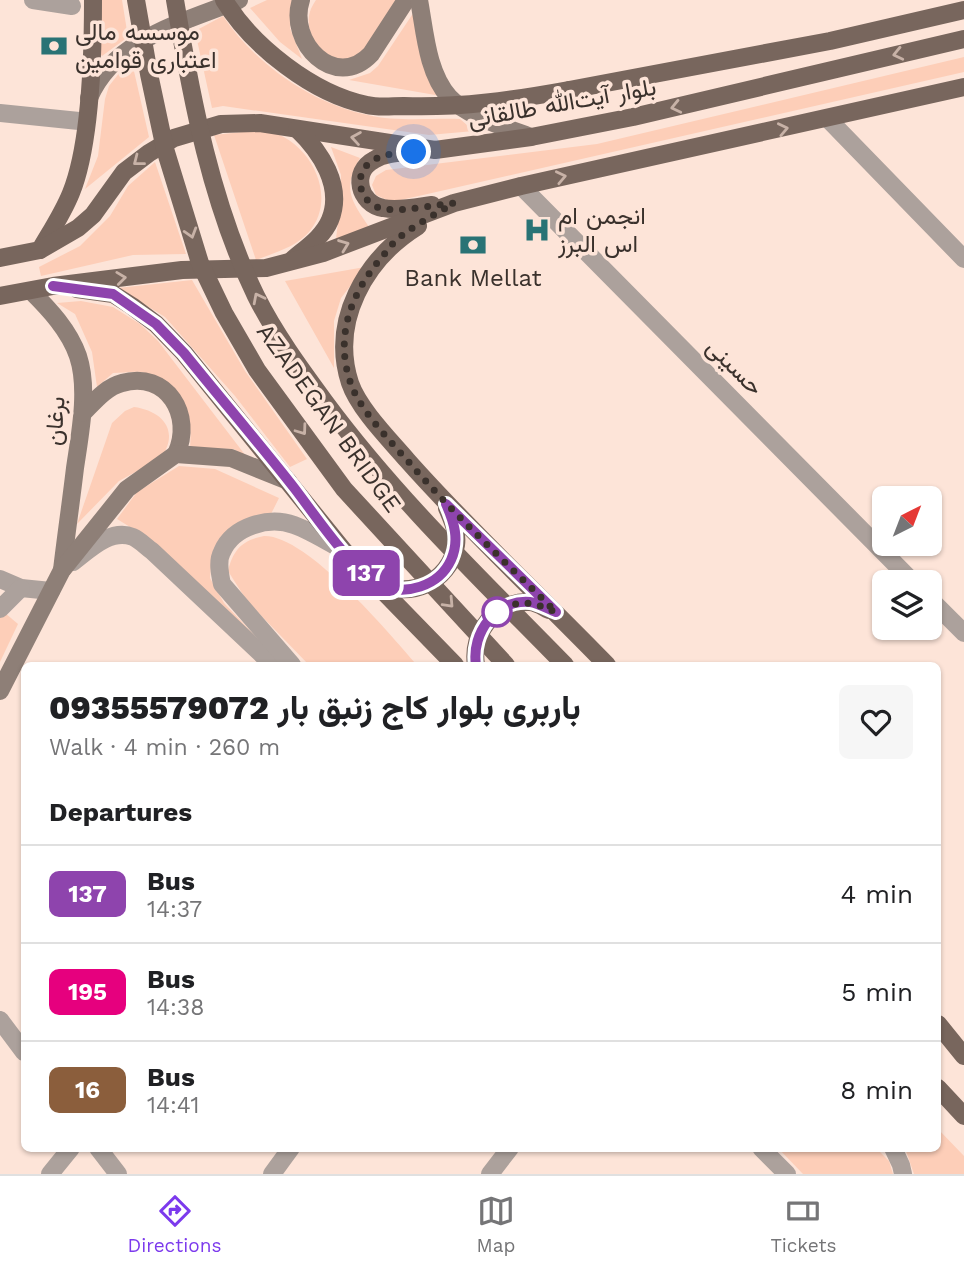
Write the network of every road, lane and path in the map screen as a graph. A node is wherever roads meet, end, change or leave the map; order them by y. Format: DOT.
graph roads {
  1 [pos="33,0"];
  2 [pos="93,0"];
  3 [pos="136,0"];
  4 [pos="175,0"];
  5 [pos="224,0"];
  6 [pos="239,0"];
  7 [pos="301,0"];
  8 [pos="406,0"];
  9 [pos="419,0"];
  10 [pos="72,6"];
  11 [pos="964,10"];
  12 [pos="964,39"];
  13 [pos="964,87"];
  14 [pos="88,102"];
  15 [pos="0,113"];
  16 [pos="828,119"];
  17 [pos="79,121"];
  18 [pos="297,129"];
  19 [pos="531,137"];
  20 [pos="435,150"];
  21 [pos="521,186"];
  22 [pos="454,203"];
  23 [pos="40,250"];
  24 [pos="0,258"];
  25 [pos="964,259"];
  26 [pos="290,262"];
  27 [pos="53,286"];
  28 [pos="31,290"];
  29 [pos="0,296"];
  30 [pos="83,413"];
  31 [pos="176,454"];
  32 [pos="288,481"];
  33 [pos="446,504"];
  34 [pos="344,551"];
  35 [pos="62,570"];
  36 [pos="901,570"];
  37 [pos="365,573"];
  38 [pos="0,579"];
  39 [pos="20,588"];
  40 [pos="51,592"];
  41 [pos="0,609"];
  42 [pos="942,611"];
  43 [pos="556,612"];
  44 [pos="964,633"];
  45 [pos="270,662"];
  46 [pos="289,662"];
  47 [pos="452,662"];
  48 [pos="476,662"];
  49 [pos="503,662"];
  50 [pos="562,662"];
  51 [pos="604,662"];
  52 [pos="0,691"];
  53 [pos="0,1020"];
  54 [pos="941,1028"];
  55 [pos="941,1037"];
  56 [pos="21,1048"];
  57 [pos="964,1057"];
  58 [pos="941,1091"];
  59 [pos="941,1099"];
  60 [pos="962,1114"];
  61 [pos="68,1152"];
  62 [pos="101,1152"];
  63 [pos="288,1152"];
  64 [pos="507,1152"];
  65 [pos="765,1152"];
  66 [pos="895,1152"];
  67 [pos="50,1174"];
  68 [pos="118,1174"];
  69 [pos="272,1174"];
  70 [pos="490,1174"];
  71 [pos="787,1174"];
  72 [pos="903,1174"];
  1 -- 10 [label="street"];
  2 -- 14 [label="main road"];
  3 -- 49 [label="main road, AZADEGAN BRIDGE, one-way, bridge"];
  50 -- 4 [label="main road, AZADEGAN BRIDGE, one-way, bridge"];
  5 -- 11 [label="main road, bridge"];
  6 -- 14 [label="main road"];
  7 -- 8 [label="main road"];
  9 -- 19 [label="main road"];
  12 -- 19 [label="main road, بلوار آیت‌الله طالقانی, one-way"];
  13 -- 16 [label="main road"];
  14 -- 23 [label="main road"];
  15 -- 17 [label="street"];
  21 -- 16 [label="main road, one-way"];
  16 -- 25 [label="street"];
  20 -- 18 [label="main road, بلوار آیت‌الله طالقانی, one-way"];
  18 -- 23 [label="main road, بلوار آیت‌الله طالقانی, one-way"];
  18 -- 26 [label="main road"];
  19 -- 20 [label="main road, بلوار آیت‌الله طالقانی"];
  20 -- 22 [label="main road"];
  21 -- 22 [label="main road"];
  21 -- 36 [label="street, حسینی"];
  26 -- 22 [label="main road, one-way"];
  22 -- 33 [label="main road"];
  23 -- 24 [label="main road, بلوار آیت‌الله طالقانی"];
  27 -- 26 [label="main road, one-way"];
  27 -- 28 [label="main road"];
  27 -- 32 [label="main road"];
  28 -- 29 [label="main road"];
  28 -- 30 [label="main road, برغان"];
  30 -- 31 [label="main road"];
  30 -- 35 [label="main road, برغان"];
  31 -- 32 [label="main road"];
  31 -- 35 [label="main road, برغان"];
  32 -- 34 [label="main road"];
  33 -- 37 [label="main road"];
  33 -- 43 [label="main road"];
  34 -- 37 [label="main road"];
  34 -- 46 [label="street"];
  35 -- 40 [label="main road, برغان"];
  35 -- 45 [label="street"];
  37 -- 47 [label="main road"];
  38 -- 39 [label="street"];
  39 -- 40 [label="street"];
  39 -- 41 [label="street"];
  40 -- 52 [label="main road, برغان"];
  42 -- 44 [label="street"];
  43 -- 48 [label="main road"];
  43 -- 51 [label="main road"];
  53 -- 56 [label="street"];
  54 -- 57 [label="main road"];
  55 -- 57 [label="main road"];
  58 -- 60 [label="main road"];
  59 -- 60 [label="main road"];
  61 -- 67 [label="street"];
  62 -- 68 [label="street"];
  63 -- 69 [label="street"];
  64 -- 70 [label="street"];
  65 -- 71 [label="street"];
  66 -- 72 [label="street"];
}
